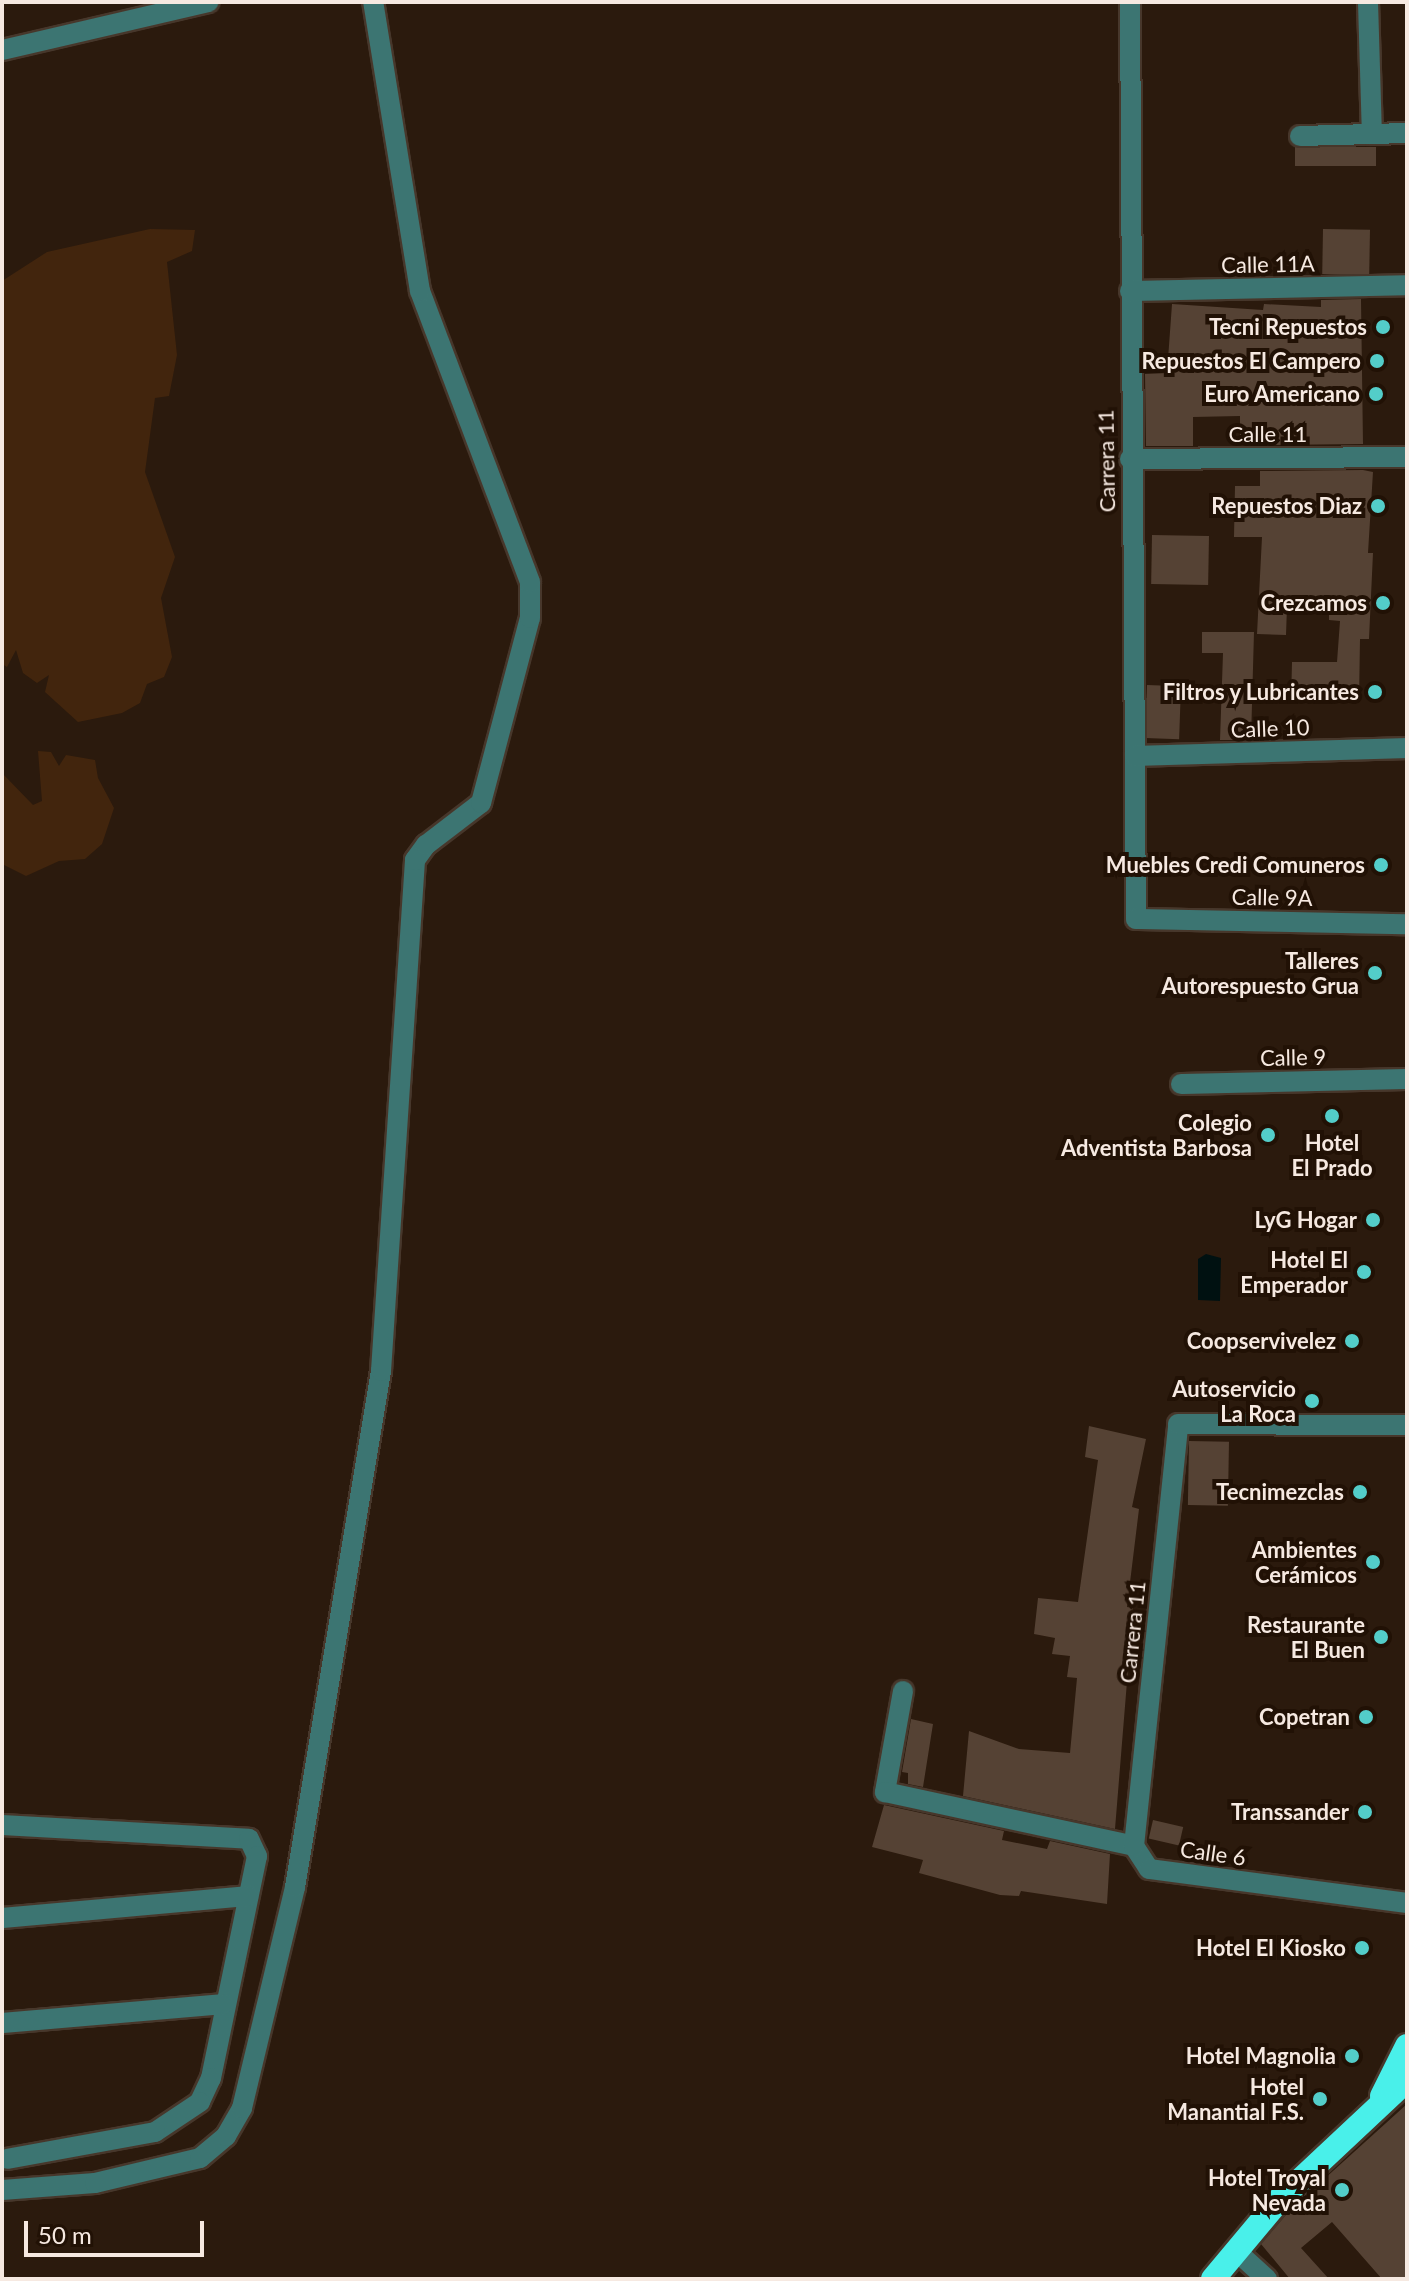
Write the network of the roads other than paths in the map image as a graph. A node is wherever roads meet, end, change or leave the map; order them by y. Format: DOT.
graph roads {
  1 [pos="209,2"];
  2 [pos="373,2"];
  3 [pos="1130,2"];
  4 [pos="1368,2"];
  5 [pos="2,50"];
  6 [pos="1407,133"];
  7 [pos="1372,134"];
  8 [pos="1300,136"];
  9 [pos="1407,285"];
  10 [pos="1130,291"];
  11 [pos="1407,457"];
  12 [pos="1130,459"];
  13 [pos="1407,748"];
  14 [pos="1135,756"];
  15 [pos="1136,919"];
  16 [pos="1407,924"];
  17 [pos="1407,1079"];
  18 [pos="1181,1084"];
  19 [pos="1407,1425"];
  20 [pos="903,1691"];
  21 [pos="2,1825"];
  22 [pos="1134,1846"];
  23 [pos="248,1896"];
  24 [pos="1407,1903"];
  25 [pos="2,1918"];
  26 [pos="223,2004"];
  27 [pos="2,2023"];
  28 [pos="1407,2046"];
  29 [pos="1407,2080"];
  30 [pos="1377,2106"];
  31 [pos="4,2154"];
  32 [pos="9,2189"];
  33 [pos="1235,2250"];
  34 [pos="1213,2279"];
  35 [pos="1267,2279"];
  1 -- 5 [label="street"];
  2 -- 32 [label="street"];
  3 -- 10 [label="street, Carrera 11"];
  4 -- 7 [label="street"];
  6 -- 7 [label="street"];
  7 -- 8 [label="street"];
  9 -- 10 [label="street, Calle 11A"];
  10 -- 12 [label="street, Carrera 11"];
  11 -- 12 [label="street, Calle 11"];
  12 -- 14 [label="street, Carrera 11"];
  13 -- 14 [label="street, Calle 10"];
  14 -- 15 [label="street, Carrera 11"];
  15 -- 16 [label="street, Calle 9A"];
  17 -- 18 [label="street, Calle 9"];
  19 -- 22 [label="street, Carrera 11"];
  20 -- 22 [label="street, Calle 6"];
  21 -- 23 [label="street"];
  22 -- 24 [label="street, Calle 6"];
  23 -- 25 [label="street"];
  23 -- 26 [label="street"];
  26 -- 27 [label="street"];
  26 -- 31 [label="street"];
  28 -- 30 [label="highway"];
  29 -- 30 [label="highway"];
  30 -- 33 [label="highway"];
  31 -- 32 [label="street"];
  33 -- 34 [label="highway"];
  33 -- 35 [label="street"];
}
